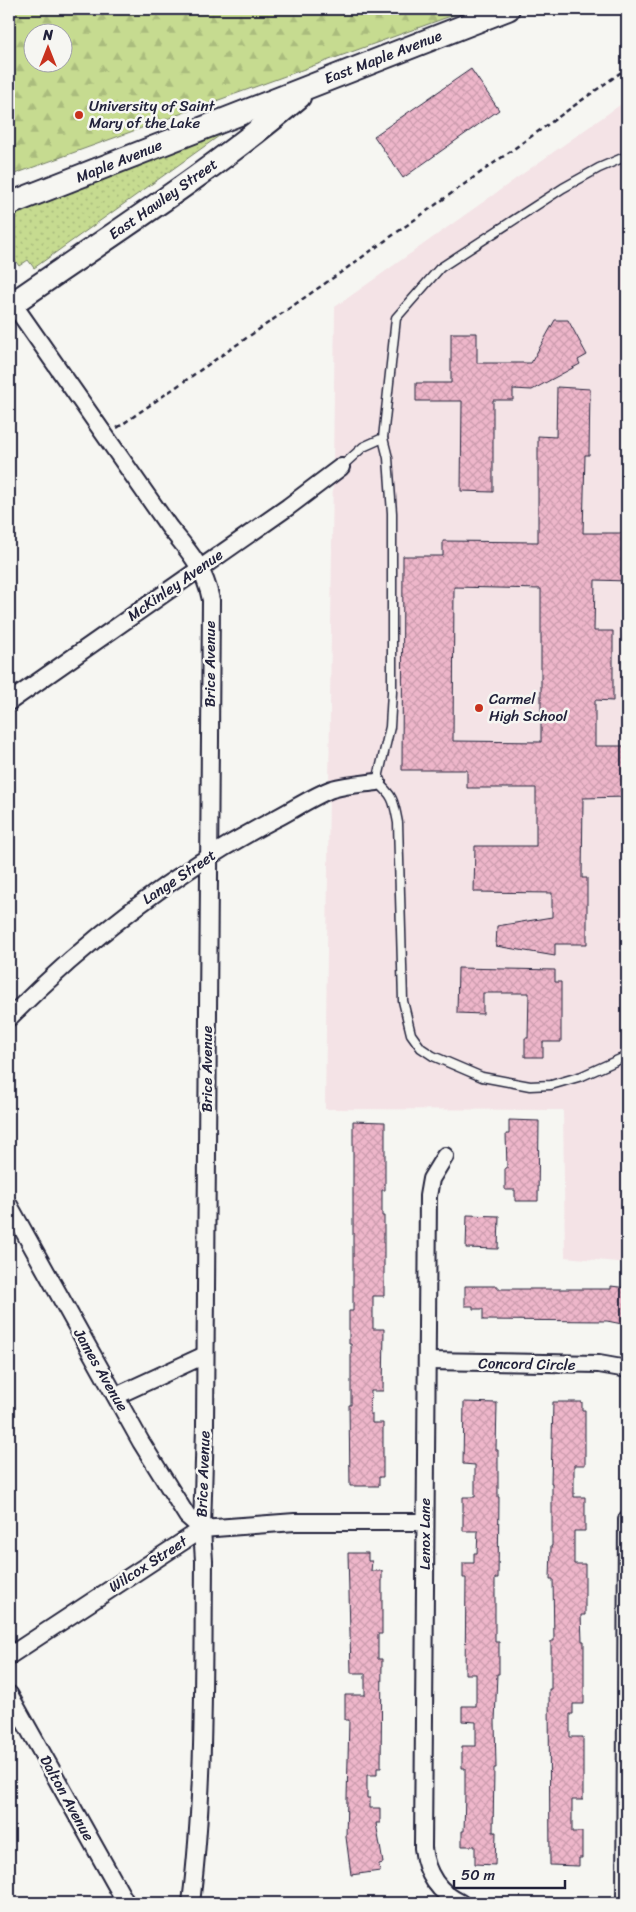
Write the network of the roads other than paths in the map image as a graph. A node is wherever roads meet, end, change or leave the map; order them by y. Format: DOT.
graph roads {
  1 [pos="508,9"];
  2 [pos="313,84"];
  3 [pos="627,156"];
  4 [pos="9,204"];
  5 [pos="10,302"];
  6 [pos="383,438"];
  7 [pos="341,467"];
  8 [pos="199,568"];
  9 [pos="9,702"];
  10 [pos="377,782"];
  11 [pos="209,856"];
  12 [pos="9,1018"];
  13 [pos="627,1056"];
  14 [pos="445,1156"];
  15 [pos="9,1205"];
  16 [pos="205,1355"];
  17 [pos="427,1361"];
  18 [pos="627,1369"];
  19 [pos="116,1396"];
  20 [pos="627,1519"];
  21 [pos="425,1522"];
  22 [pos="202,1529"];
  23 [pos="9,1656"];
  24 [pos="9,1694"];
  25 [pos="460,1902"];
  26 [pos="126,1903"];
  27 [pos="191,1903"];
  28 [pos="625,1903"];
  1 -- 2 [label="main road, East Maple Avenue"];
  2 -- 4 [label="main road, Maple Avenue"];
  2 -- 5 [label="main road, East Hawley Street"];
  3 -- 6 [label="lane"];
  5 -- 8 [label="street, Brice Avenue"];
  6 -- 7 [label="lane"];
  6 -- 10 [label="lane"];
  7 -- 8 [label="street, McKinley Avenue"];
  8 -- 9 [label="street, McKinley Avenue"];
  8 -- 11 [label="street, Brice Avenue"];
  10 -- 11 [label="street, Lange Street"];
  10 -- 13 [label="lane"];
  11 -- 12 [label="street, Lange Street"];
  11 -- 16 [label="street, Brice Avenue"];
  14 -- 17 [label="street, Lenox Lane"];
  15 -- 19 [label="street, James Avenue"];
  16 -- 19 [label="street"];
  16 -- 22 [label="street, Brice Avenue"];
  17 -- 18 [label="street, Concord Circle"];
  17 -- 21 [label="street, Lenox Lane"];
  19 -- 22 [label="street, James Avenue"];
  20 -- 28 [label="street"];
  21 -- 22 [label="street, Wilcox Street"];
  21 -- 25 [label="street, Lenox Lane"];
  22 -- 23 [label="street, Wilcox Street"];
  22 -- 27 [label="street, Brice Avenue"];
  24 -- 26 [label="street, Dalton Avenue"];
}
